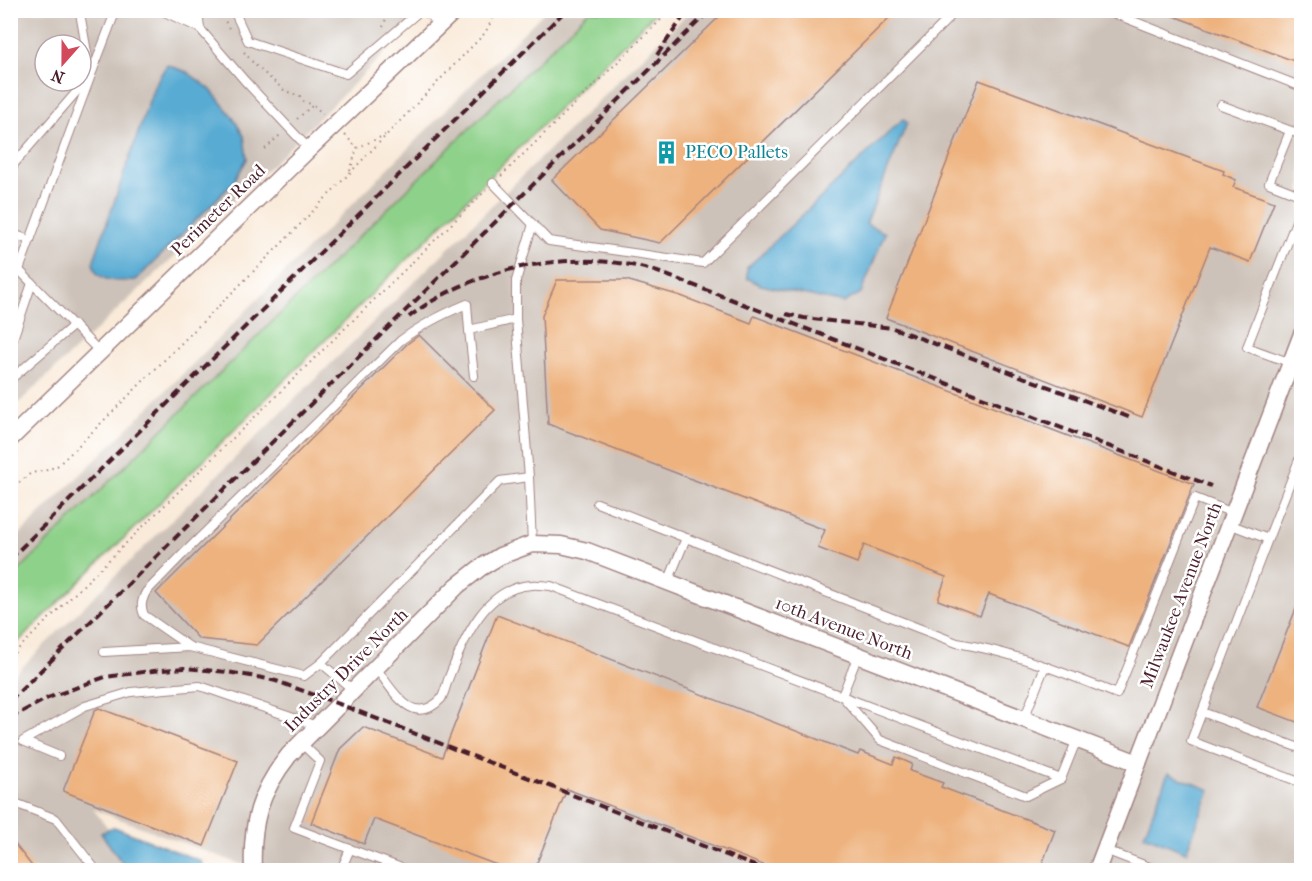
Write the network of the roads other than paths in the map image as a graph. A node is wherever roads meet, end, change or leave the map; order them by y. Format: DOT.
graph roads {
  1 [pos="81,10"];
  2 [pos="116,10"];
  3 [pos="160,10"];
  4 [pos="187,10"];
  5 [pos="198,10"];
  6 [pos="236,10"];
  7 [pos="423,10"];
  8 [pos="455,10"];
  9 [pos="957,10"];
  10 [pos="1105,10"];
  11 [pos="439,25"];
  12 [pos="200,29"];
  13 [pos="84,33"];
  14 [pos="93,70"];
  15 [pos="1302,87"];
  16 [pos="75,93"];
  17 [pos="84,93"];
  18 [pos="1221,105"];
  19 [pos="1290,131"];
  20 [pos="1302,135"];
  21 [pos="309,149"];
  22 [pos="10,176"];
  23 [pos="493,183"];
  24 [pos="1302,196"];
  25 [pos="1302,206"];
  26 [pos="533,224"];
  27 [pos="10,233"];
  28 [pos="30,240"];
  29 [pos="15,268"];
  30 [pos="32,283"];
  31 [pos="516,319"];
  32 [pos="74,326"];
  33 [pos="469,330"];
  34 [pos="1302,334"];
  35 [pos="10,348"];
  36 [pos="100,352"];
  37 [pos="1291,363"];
  38 [pos="474,376"];
  39 [pos="10,380"];
  40 [pos="10,439"];
  41 [pos="1302,452"];
  42 [pos="529,477"];
  43 [pos="597,503"];
  44 [pos="1231,519"];
  45 [pos="686,538"];
  46 [pos="1268,539"];
  47 [pos="532,543"];
  48 [pos="668,582"];
  49 [pos="190,647"];
  50 [pos="104,652"];
  51 [pos="858,655"];
  52 [pos="321,663"];
  53 [pos="1045,666"];
  54 [pos="376,668"];
  55 [pos="353,690"];
  56 [pos="842,696"];
  57 [pos="1202,712"];
  58 [pos="1024,719"];
  59 [pos="318,726"];
  60 [pos="1077,739"];
  61 [pos="301,743"];
  62 [pos="1302,749"];
  63 [pos="59,756"];
  64 [pos="1138,763"];
  65 [pos="1061,779"];
  66 [pos="1302,783"];
  67 [pos="10,801"];
  68 [pos="350,849"];
  69 [pos="1105,850"];
  70 [pos="96,870"];
  71 [pos="253,870"];
  72 [pos="341,870"];
  73 [pos="407,870"];
  74 [pos="1097,870"];
  75 [pos="1157,870"];
  1 -- 13 [label="lane"];
  2 -- 14 [label="lane"];
  3 -- 12 [label="lane"];
  4 -- 12 [label="lane"];
  5 -- 12 [label="lane"];
  6 -- 7 [label="lane"];
  7 -- 11 [label="lane"];
  8 -- 11 [label="street, Perimeter Road"];
  9 -- 26 [label="lane"];
  10 -- 15 [label="lane"];
  11 -- 21 [label="street, Perimeter Road"];
  12 -- 21 [label="lane"];
  16 -- 22 [label="lane"];
  17 -- 28 [label="lane"];
  18 -- 19 [label="lane"];
  19 -- 20 [label="lane"];
  19 -- 24 [label="lane"];
  21 -- 36 [label="street, Perimeter Road"];
  23 -- 26 [label="lane"];
  25 -- 37 [label="lane"];
  26 -- 31 [label="lane"];
  27 -- 28 [label="lane"];
  28 -- 29 [label="lane"];
  29 -- 30 [label="lane"];
  30 -- 32 [label="lane"];
  30 -- 35 [label="lane"];
  31 -- 33 [label="lane"];
  31 -- 42 [label="lane"];
  32 -- 36 [label="lane"];
  32 -- 39 [label="lane"];
  33 -- 38 [label="lane"];
  33 -- 49 [label="lane"];
  34 -- 37 [label="street, Milwaukee Avenue North"];
  36 -- 40 [label="street, Perimeter Road"];
  37 -- 44 [label="street, Milwaukee Avenue North"];
  41 -- 46 [label="lane"];
  42 -- 47 [label="lane"];
  42 -- 52 [label="lane"];
  43 -- 45 [label="lane"];
  44 -- 46 [label="lane"];
  44 -- 53 [label="lane"];
  44 -- 64 [label="street, Milwaukee Avenue North"];
  45 -- 48 [label="lane"];
  45 -- 53 [label="lane"];
  46 -- 57 [label="lane"];
  47 -- 48 [label="street, 10th Avenue North"];
  47 -- 54 [label="street, Industry Drive North"];
  48 -- 51 [label="street, 10th Avenue North"];
  49 -- 50 [label="lane"];
  49 -- 52 [label="lane"];
  51 -- 56 [label="lane"];
  51 -- 58 [label="street, 10th Avenue North"];
  52 -- 55 [label="lane"];
  53 -- 58 [label="lane"];
  54 -- 55 [label="street, Industry Drive North"];
  54 -- 56 [label="lane"];
  55 -- 59 [label="street, Industry Drive North"];
  56 -- 65 [label="lane"];
  56 -- 65 [label="lane"];
  57 -- 62 [label="lane"];
  57 -- 66 [label="lane"];
  58 -- 60 [label="street, 10th Avenue North"];
  59 -- 61 [label="street, Industry Drive North"];
  59 -- 63 [label="lane"];
  60 -- 64 [label="street, 10th Avenue North"];
  60 -- 65 [label="lane"];
  61 -- 68 [label="lane"];
  61 -- 71 [label="street, Industry Drive North"];
  64 -- 69 [label="street, Milwaukee Avenue North"];
  67 -- 70 [label="lane"];
  68 -- 72 [label="lane"];
  68 -- 73 [label="lane"];
  69 -- 74 [label="street, Milwaukee Avenue North"];
  69 -- 75 [label="lane"];
}
